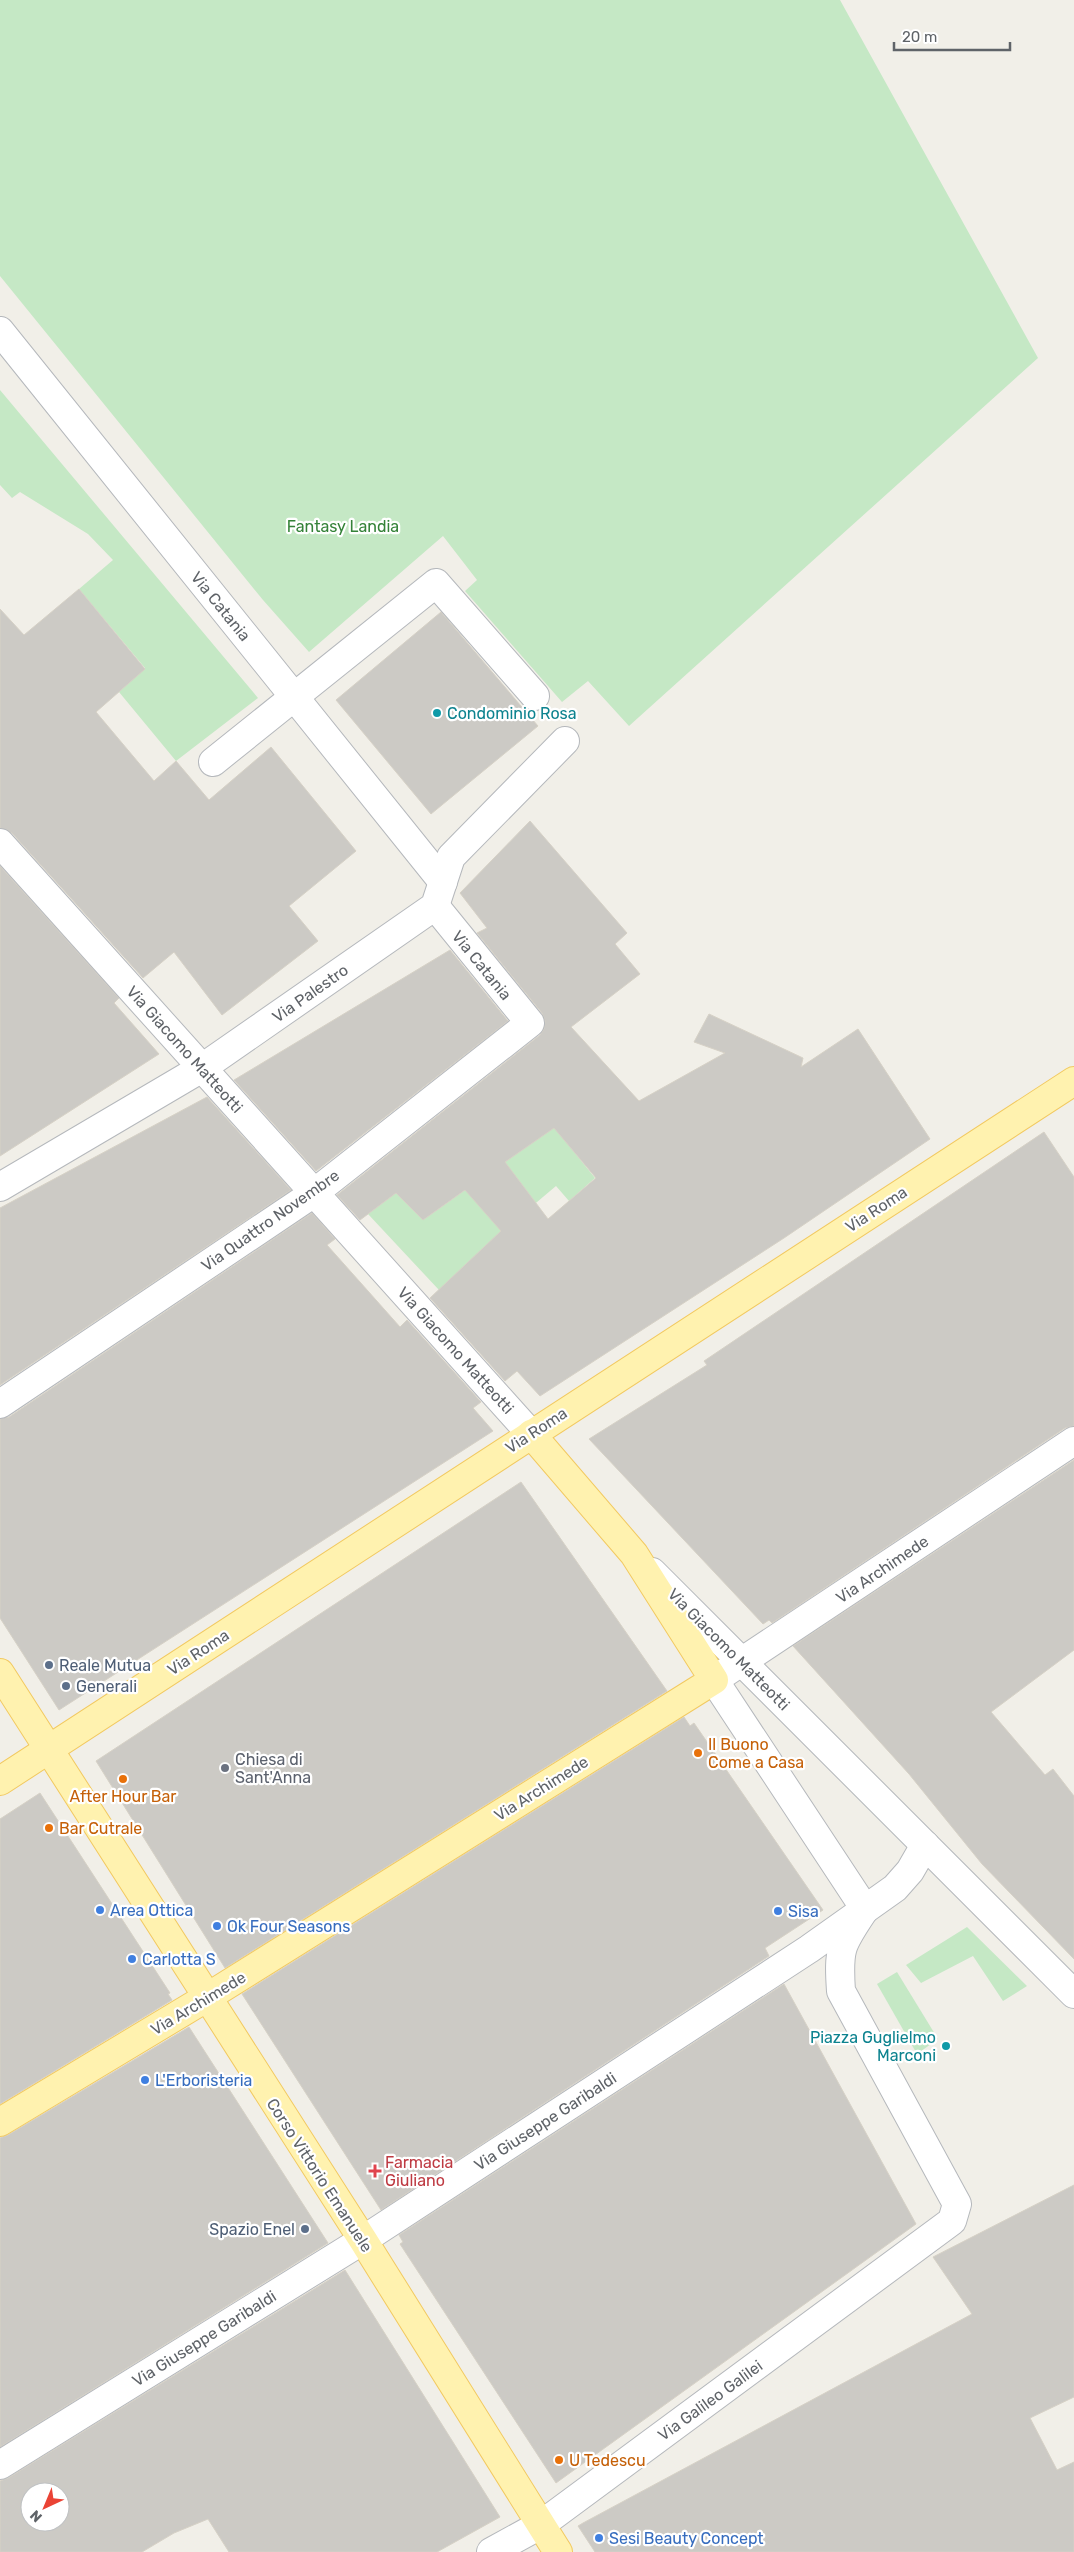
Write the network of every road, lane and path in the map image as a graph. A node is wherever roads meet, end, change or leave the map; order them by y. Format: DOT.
graph roads {
  1 [pos="0,331"];
  2 [pos="535,696"];
  3 [pos="294,697"];
  4 [pos="565,741"];
  5 [pos="213,762"];
  6 [pos="0,843"];
  7 [pos="439,894"];
  8 [pos="530,1023"];
  9 [pos="202,1068"];
  10 [pos="1074,1081"];
  11 [pos="0,1187"];
  12 [pos="314,1193"];
  13 [pos="0,1404"];
  14 [pos="531,1434"];
  15 [pos="1074,1441"];
  16 [pos="634,1554"];
  17 [pos="742,1662"];
  18 [pos="0,1673"];
  19 [pos="714,1680"];
  20 [pos="50,1749"];
  21 [pos="0,1781"];
  22 [pos="925,1845"];
  23 [pos="866,1908"];
  24 [pos="809,1949"];
  25 [pos="841,1991"];
  26 [pos="1074,1994"];
  27 [pos="206,1998"];
  28 [pos="0,2122"];
  29 [pos="363,2240"];
  30 [pos="0,2465"];
  31 [pos="542,2524"];
  32 [pos="491,2552"];
  33 [pos="558,2552"];
  1 -- 3 [label="street, Via Catania"];
  2 -- 3 [label="street"];
  3 -- 5 [label="street"];
  3 -- 7 [label="street, Via Catania"];
  4 -- 7 [label="street"];
  6 -- 9 [label="street, Via Giacomo Matteotti"];
  7 -- 8 [label="street, Via Catania"];
  7 -- 9 [label="street, Via Palestro"];
  8 -- 12 [label="street, Via Quattro Novembre"];
  9 -- 11 [label="street, Via Palestro"];
  9 -- 12 [label="street, Via Giacomo Matteotti"];
  10 -- 14 [label="main road, Via Roma"];
  12 -- 13 [label="street, Via Quattro Novembre"];
  12 -- 14 [label="street, Via Giacomo Matteotti"];
  14 -- 16 [label="main road, Via Giacomo Matteotti"];
  14 -- 20 [label="main road, Via Roma"];
  15 -- 17 [label="street, Via Archimede"];
  16 -- 17 [label="street, Via Giacomo Matteotti"];
  16 -- 19 [label="main road"];
  17 -- 19 [label="street, Via Archimede"];
  17 -- 22 [label="street, Via Giacomo Matteotti"];
  18 -- 20 [label="main road, Corso Vittorio Emanuele"];
  19 -- 23 [label="street"];
  19 -- 27 [label="main road, Via Archimede"];
  20 -- 21 [label="main road, Via Roma"];
  20 -- 27 [label="main road, Corso Vittorio Emanuele"];
  22 -- 23 [label="street, Via Giuseppe Garibaldi"];
  22 -- 26 [label="street, Via Giacomo Matteotti"];
  23 -- 24 [label="street, Via Giuseppe Garibaldi"];
  23 -- 25 [label="street"];
  24 -- 25 [label="street, Via Galileo Galilei"];
  24 -- 29 [label="street, Via Giuseppe Garibaldi"];
  25 -- 31 [label="street, Via Galileo Galilei"];
  27 -- 28 [label="main road, Via Archimede"];
  27 -- 29 [label="main road, Corso Vittorio Emanuele"];
  29 -- 30 [label="street, Via Giuseppe Garibaldi"];
  29 -- 31 [label="main road, Corso Vittorio Emanuele"];
  31 -- 32 [label="street, Via Galileo Galilei"];
  31 -- 33 [label="main road, Corso Vittorio Emanuele"];
}
